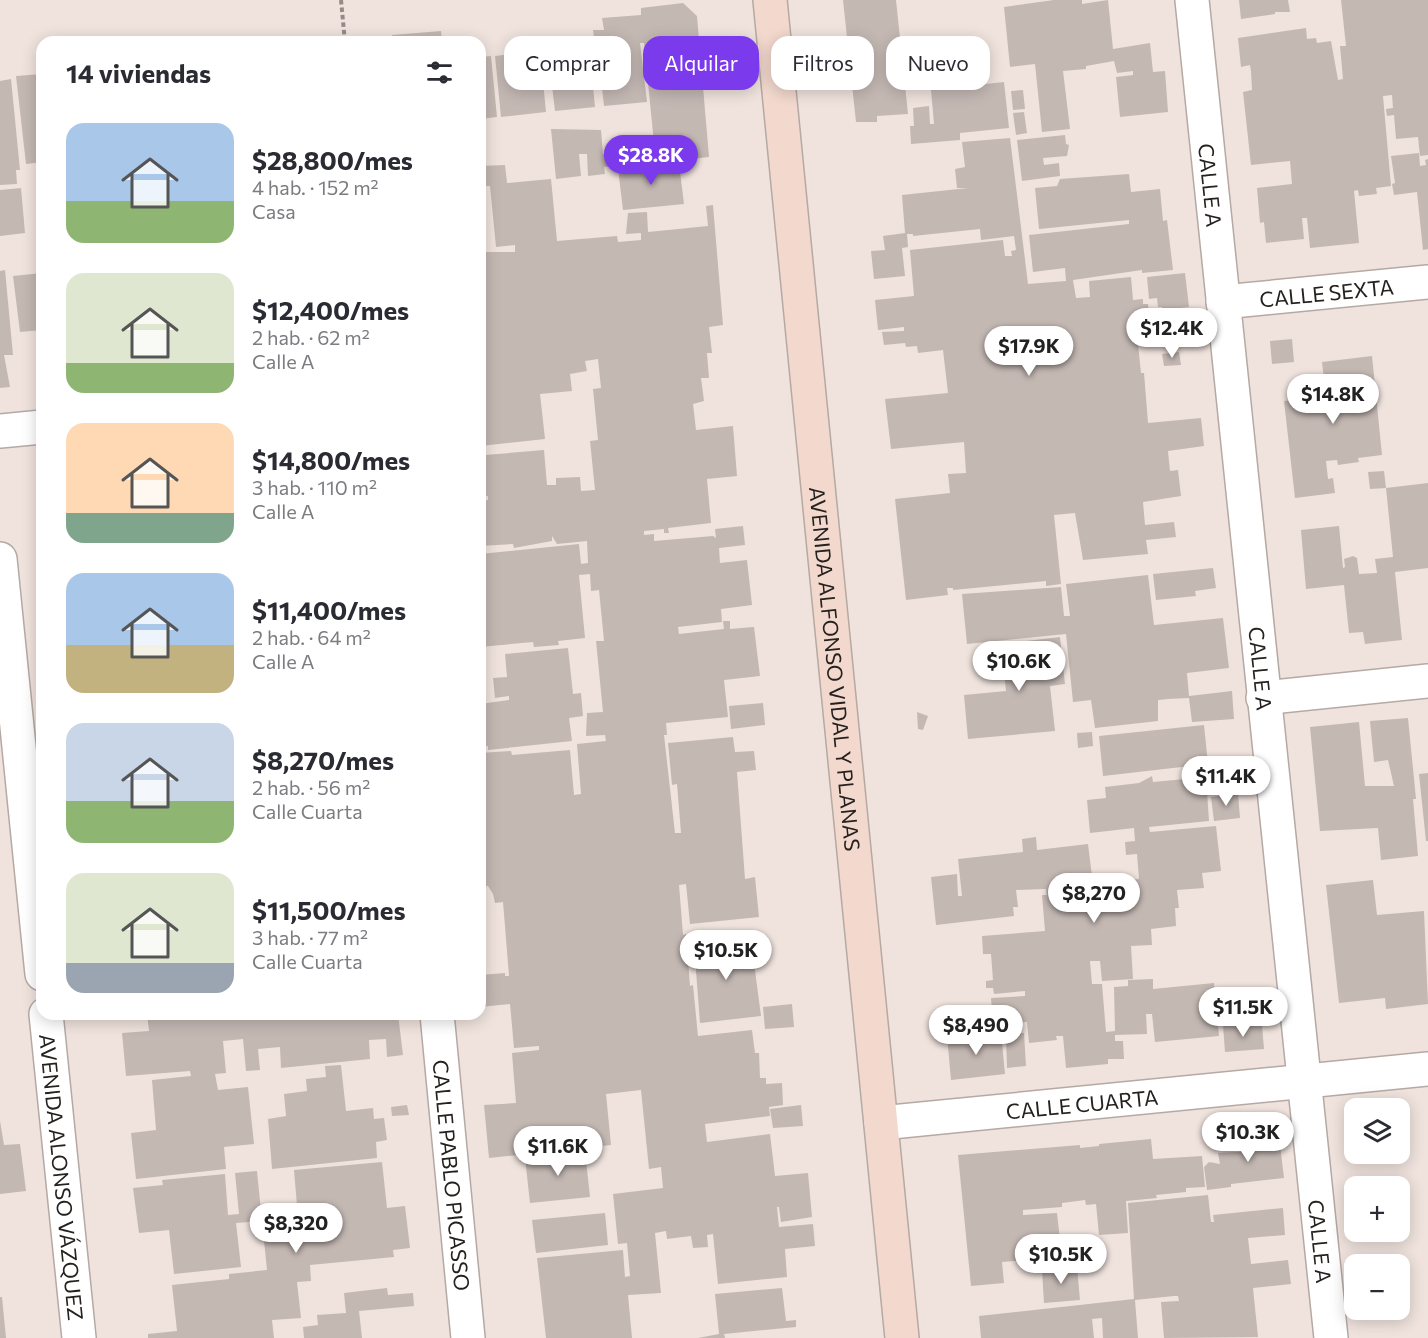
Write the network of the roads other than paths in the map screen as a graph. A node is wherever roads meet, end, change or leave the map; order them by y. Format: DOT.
graph roads {
  1 [pos="770,0"];
  2 [pos="1192,0"];
  3 [pos="1428,282"];
  4 [pos="1223,302"];
  5 [pos="36,428"];
  6 [pos="0,431"];
  7 [pos="0,559"];
  8 [pos="1428,681"];
  9 [pos="1263,698"];
  10 [pos="36,915"];
  11 [pos="47,1020"];
  12 [pos="438,1020"];
  13 [pos="1428,1069"];
  14 [pos="1304,1080"];
  15 [pos="881,1123"];
  16 [pos="79,1338"];
  17 [pos="468,1338"];
  18 [pos="902,1338"];
  19 [pos="1331,1338"];
  1 -- 15 [label="street, AVENIDA ALFONSO VIDAL Y PLANAS"];
  2 -- 4 [label="street, CALLE A"];
  3 -- 4 [label="street, CALLE SEXTA"];
  4 -- 9 [label="street, CALLE A"];
  5 -- 6 [label="street"];
  7 -- 10 [label="street"];
  8 -- 9 [label="street"];
  9 -- 14 [label="street, CALLE A"];
  11 -- 16 [label="street, AVENIDA ALONSO VÁZQUEZ"];
  12 -- 17 [label="street, CALLE PABLO PICASSO"];
  13 -- 14 [label="street, CALLE CUARTA"];
  14 -- 15 [label="street, CALLE CUARTA"];
  14 -- 19 [label="street, CALLE A"];
  15 -- 18 [label="street, AVENIDA ALFONSO VIDAL Y PLANAS"];
}
